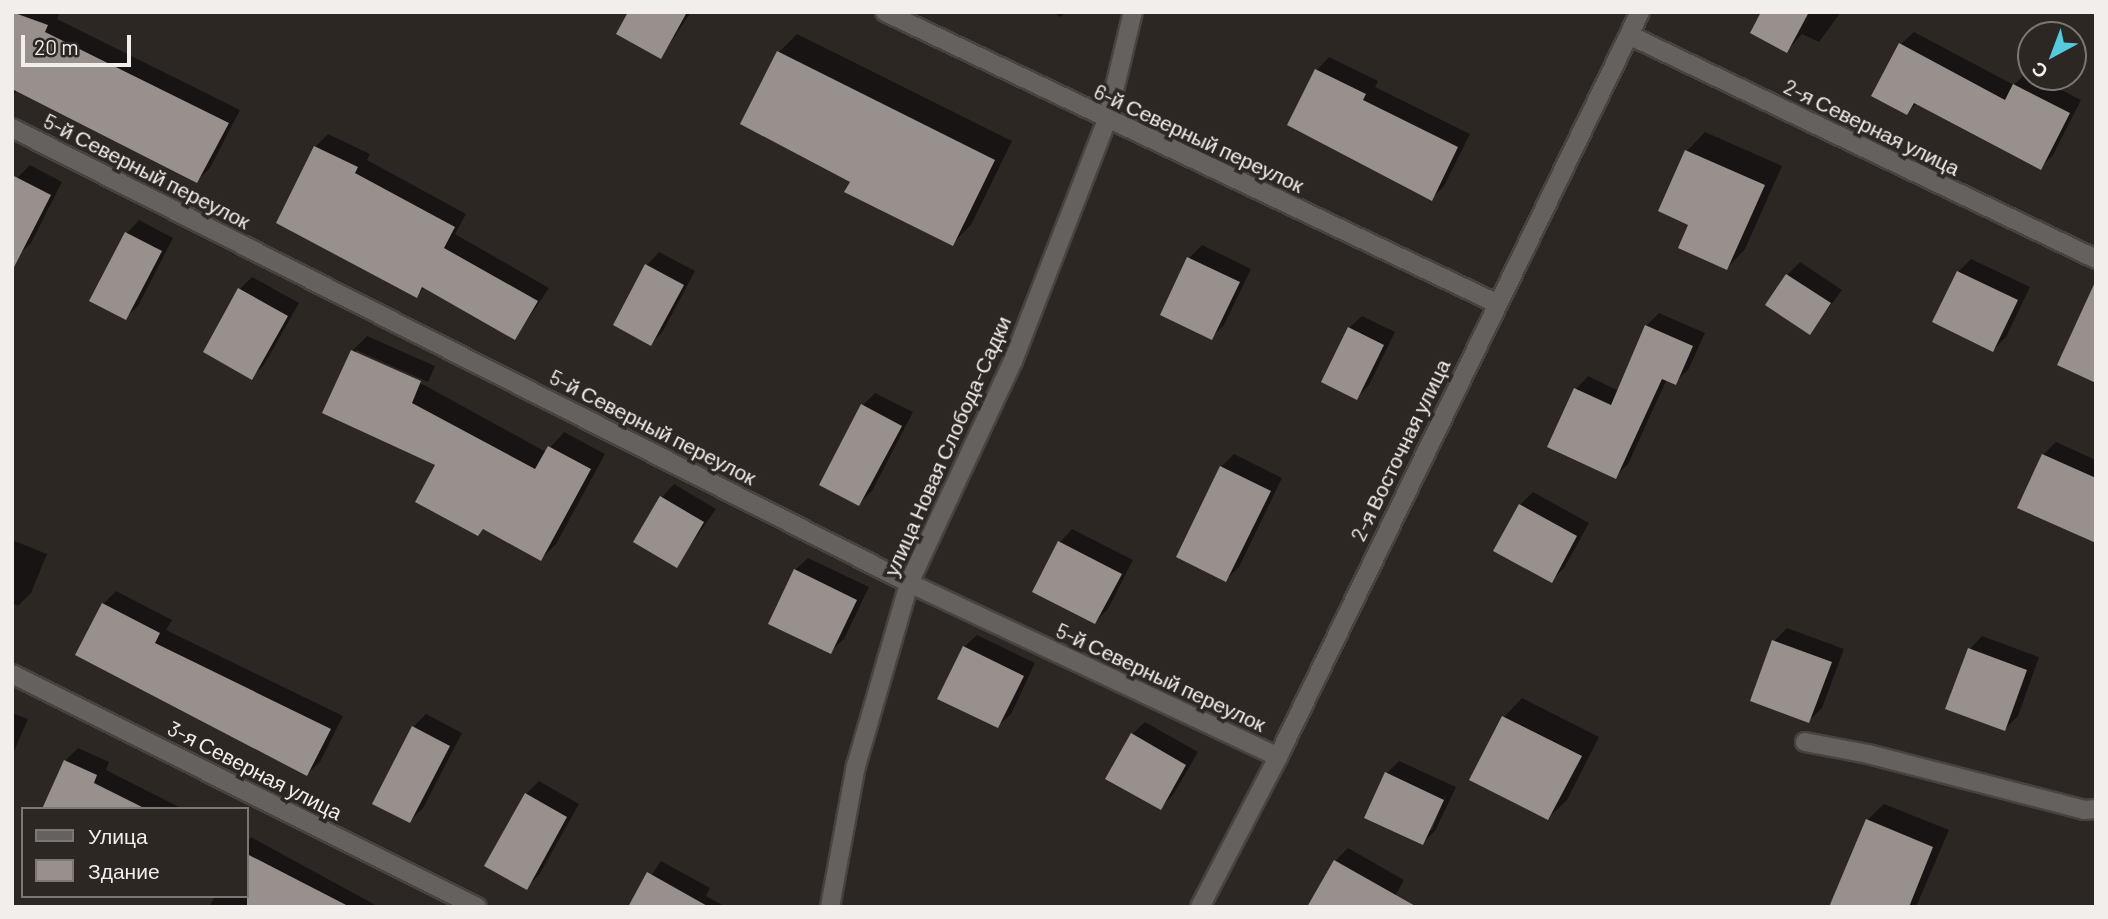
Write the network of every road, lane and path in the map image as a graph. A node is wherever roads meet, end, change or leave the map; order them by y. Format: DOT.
graph roads {
  1 [pos="885,12"];
  2 [pos="1133,12"];
  3 [pos="1640,12"];
  4 [pos="1629,35"];
  5 [pos="1107,120"];
  6 [pos="12,128"];
  7 [pos="2096,260"];
  8 [pos="1496,303"];
  9 [pos="909,583"];
  10 [pos="12,674"];
  11 [pos="1805,743"];
  12 [pos="1278,757"];
  13 [pos="2090,809"];
  14 [pos="477,907"];
  15 [pos="830,907"];
  16 [pos="1200,907"];
  1 -- 5 [label="street, 6-й Северный переулок"];
  2 -- 5 [label="street, улица Новая Слобода-Садки"];
  3 -- 4 [label="street, 2-я Восточная улица"];
  4 -- 7 [label="street, 2-я Северная улица"];
  4 -- 8 [label="street, 2-я Восточная улица"];
  5 -- 8 [label="street, 6-й Северный переулок"];
  5 -- 9 [label="street, улица Новая Слобода-Садки"];
  6 -- 9 [label="street, 5-й Северный переулок"];
  8 -- 12 [label="street, 2-я Восточная улица"];
  9 -- 12 [label="street, 5-й Северный переулок"];
  9 -- 15 [label="street, улица Новая Слобода-Садки"];
  10 -- 14 [label="street, 3-я Северная улица"];
  11 -- 13 [label="street"];
  12 -- 16 [label="street, 2-я Восточная улица"];
}
